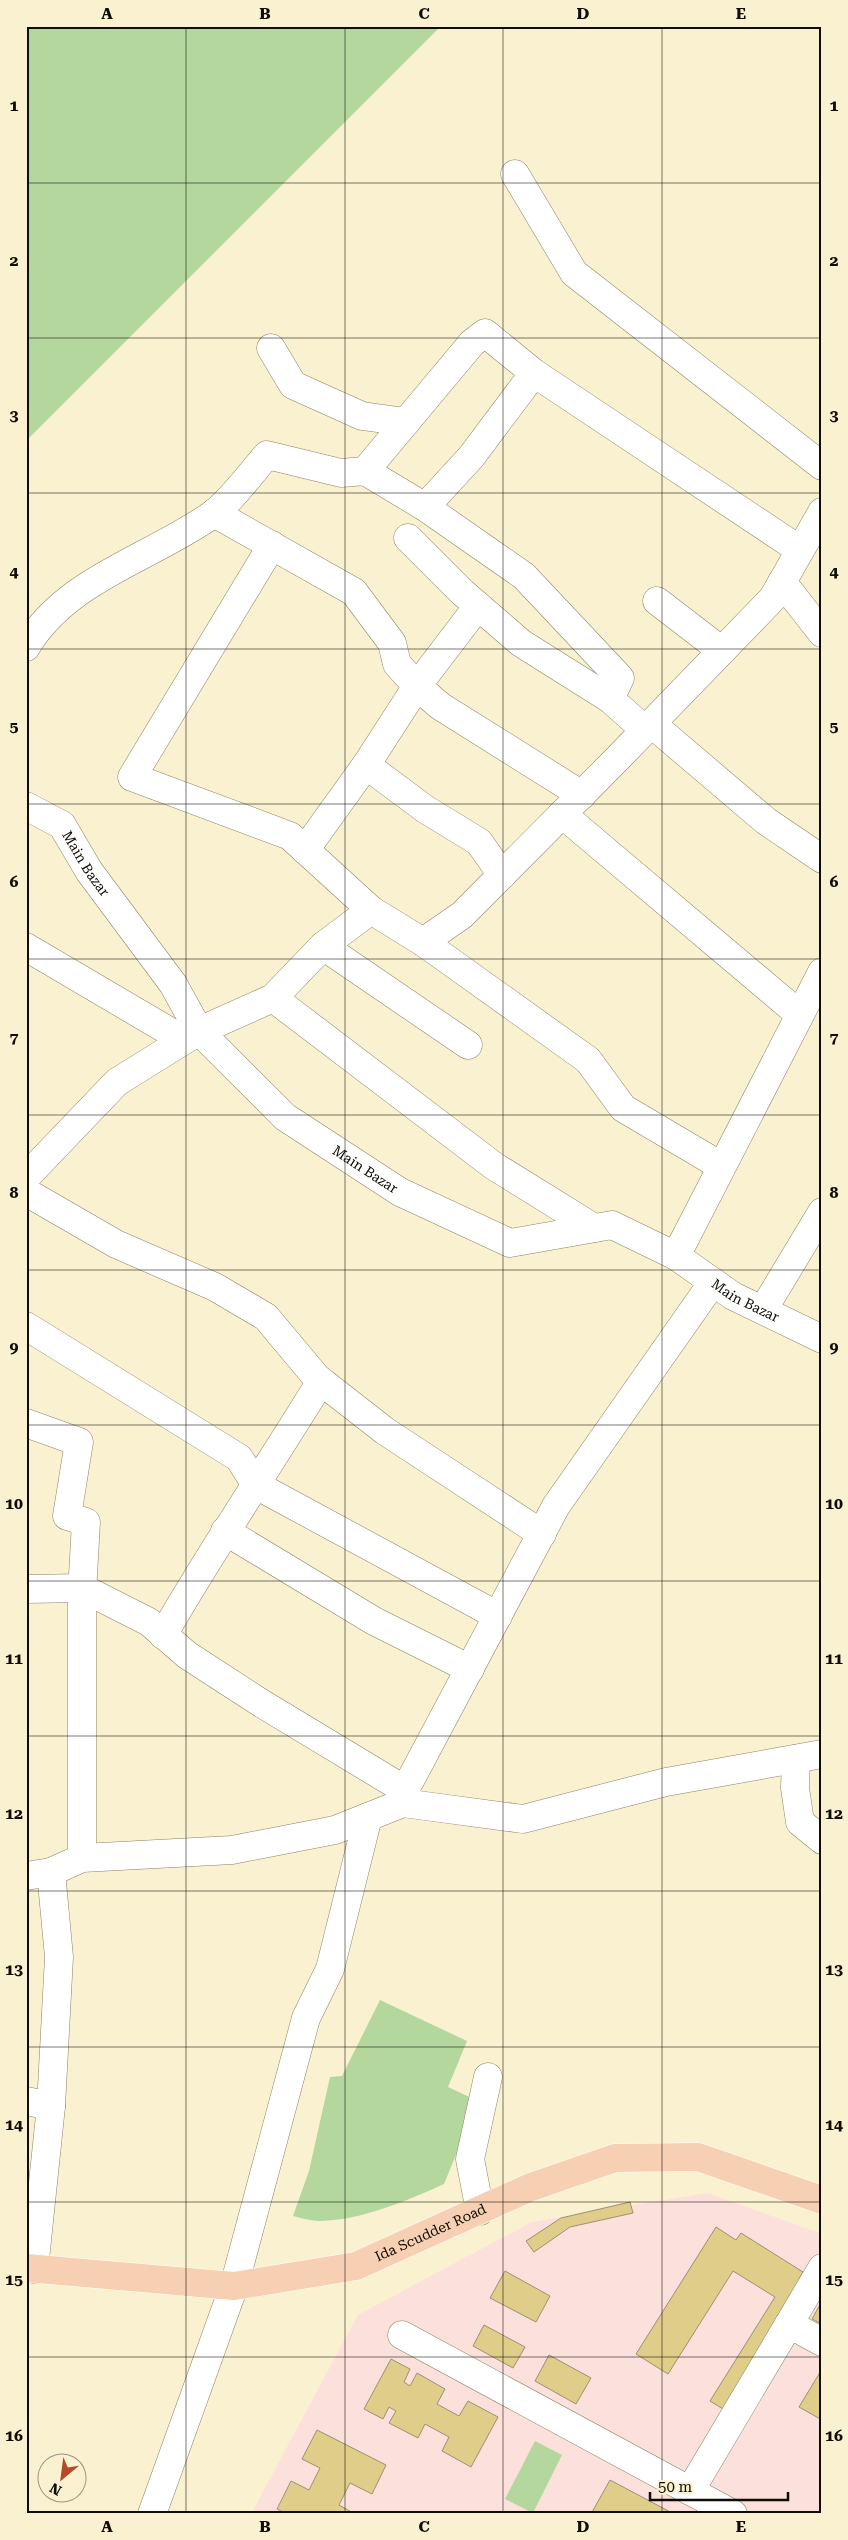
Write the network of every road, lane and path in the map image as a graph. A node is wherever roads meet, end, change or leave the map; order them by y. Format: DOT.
graph roads {
  1 [pos="515,174"];
  2 [pos="271,348"];
  3 [pos="534,374"];
  4 [pos="406,422"];
  5 [pos="822,466"];
  6 [pos="365,471"];
  7 [pos="425,507"];
  8 [pos="214,513"];
  9 [pos="814,534"];
  10 [pos="408,538"];
  11 [pos="272,545"];
  12 [pos="782,582"];
  13 [pos="658,600"];
  14 [pos="478,606"];
  15 [pos="822,634"];
  16 [pos="26,647"];
  17 [pos="722,651"];
  18 [pos="417,686"];
  19 [pos="610,699"];
  20 [pos="649,727"];
  21 [pos="366,765"];
  22 [pos="582,794"];
  23 [pos="26,806"];
  24 [pos="562,814"];
  25 [pos="305,850"];
  26 [pos="822,860"];
  27 [pos="502,875"];
  28 [pos="371,910"];
  29 [pos="423,942"];
  30 [pos="323,946"];
  31 [pos="26,947"];
  32 [pos="822,972"];
  33 [pos="273,998"];
  34 [pos="800,1014"];
  35 [pos="192,1036"];
  36 [pos="468,1045"];
  37 [pos="721,1166"];
  38 [pos="26,1177"];
  39 [pos="26,1192"];
  40 [pos="822,1212"];
  41 [pos="594,1228"];
  42 [pos="676,1256"];
  43 [pos="713,1282"];
  44 [pos="763,1310"];
  45 [pos="26,1326"];
  46 [pos="822,1339"];
  47 [pos="321,1381"];
  48 [pos="26,1423"];
  49 [pos="256,1485"];
  50 [pos="225,1531"];
  51 [pos="542,1534"];
  52 [pos="82,1588"];
  53 [pos="26,1589"];
  54 [pos="498,1616"];
  55 [pos="163,1635"];
  56 [pos="470,1669"];
  57 [pos="809,1756"];
  58 [pos="404,1796"];
  59 [pos="368,1817"];
  60 [pos="822,1840"];
  61 [pos="82,1858"];
  62 [pos="39,1874"];
  63 [pos="488,2077"];
  64 [pos="39,2104"];
  65 [pos="822,2200"];
  66 [pos="480,2211"];
  67 [pos="30,2268"];
  68 [pos="822,2268"];
  69 [pos="234,2286"];
  70 [pos="789,2324"];
  71 [pos="402,2335"];
  72 [pos="822,2342"];
  73 [pos="690,2490"];
  74 [pos="152,2514"];
  75 [pos="732,2514"];
  1 -- 5 [label="street"];
  2 -- 4 [label="street"];
  3 -- 4 [label="street"];
  3 -- 7 [label="street"];
  3 -- 9 [label="street"];
  4 -- 6 [label="street"];
  6 -- 7 [label="street"];
  6 -- 8 [label="street"];
  7 -- 19 [label="street"];
  8 -- 11 [label="street"];
  8 -- 16 [label="street"];
  9 -- 12 [label="street"];
  10 -- 14 [label="street"];
  11 -- 18 [label="street"];
  11 -- 25 [label="street"];
  12 -- 15 [label="street"];
  12 -- 17 [label="street"];
  13 -- 17 [label="street"];
  14 -- 18 [label="street"];
  14 -- 19 [label="street"];
  17 -- 20 [label="street"];
  18 -- 21 [label="street"];
  18 -- 22 [label="street"];
  19 -- 20 [label="street"];
  20 -- 22 [label="street"];
  20 -- 26 [label="street"];
  21 -- 25 [label="street"];
  21 -- 27 [label="street"];
  22 -- 24 [label="street"];
  23 -- 35 [label="street, Main Bazar"];
  24 -- 27 [label="street"];
  24 -- 34 [label="street"];
  25 -- 28 [label="street"];
  27 -- 29 [label="street"];
  28 -- 29 [label="street"];
  28 -- 30 [label="street"];
  29 -- 37 [label="street"];
  30 -- 33 [label="street"];
  30 -- 36 [label="street"];
  31 -- 35 [label="street"];
  32 -- 34 [label="street"];
  33 -- 35 [label="street"];
  33 -- 41 [label="street"];
  34 -- 37 [label="street"];
  35 -- 38 [label="street"];
  35 -- 41 [label="street, Main Bazar"];
  37 -- 42 [label="street"];
  39 -- 47 [label="street"];
  40 -- 44 [label="street"];
  41 -- 42 [label="street, Main Bazar"];
  42 -- 43 [label="street, Main Bazar"];
  43 -- 44 [label="street, Main Bazar"];
  43 -- 51 [label="street"];
  44 -- 46 [label="street, Main Bazar"];
  45 -- 49 [label="street"];
  47 -- 49 [label="street"];
  47 -- 51 [label="street"];
  48 -- 52 [label="street"];
  49 -- 50 [label="street"];
  49 -- 54 [label="street"];
  50 -- 55 [label="street"];
  50 -- 56 [label="street"];
  51 -- 54 [label="street"];
  52 -- 53 [label="street"];
  52 -- 55 [label="street"];
  52 -- 61 [label="street"];
  54 -- 56 [label="street"];
  55 -- 58 [label="street"];
  56 -- 58 [label="street"];
  57 -- 58 [label="street"];
  57 -- 60 [label="street"];
  58 -- 59 [label="street"];
  59 -- 61 [label="street"];
  59 -- 69 [label="street"];
  61 -- 62 [label="street"];
  62 -- 64 [label="street"];
  63 -- 66 [label="street"];
  64 -- 67 [label="street"];
  65 -- 66 [label="main road, Ida Scudder Road"];
  66 -- 69 [label="main road, Ida Scudder Road"];
  67 -- 69 [label="main road, Ida Scudder Road"];
  68 -- 70 [label="street"];
  69 -- 74 [label="street"];
  70 -- 72 [label="street"];
  70 -- 73 [label="street"];
  71 -- 73 [label="street"];
  73 -- 75 [label="street"];
}
